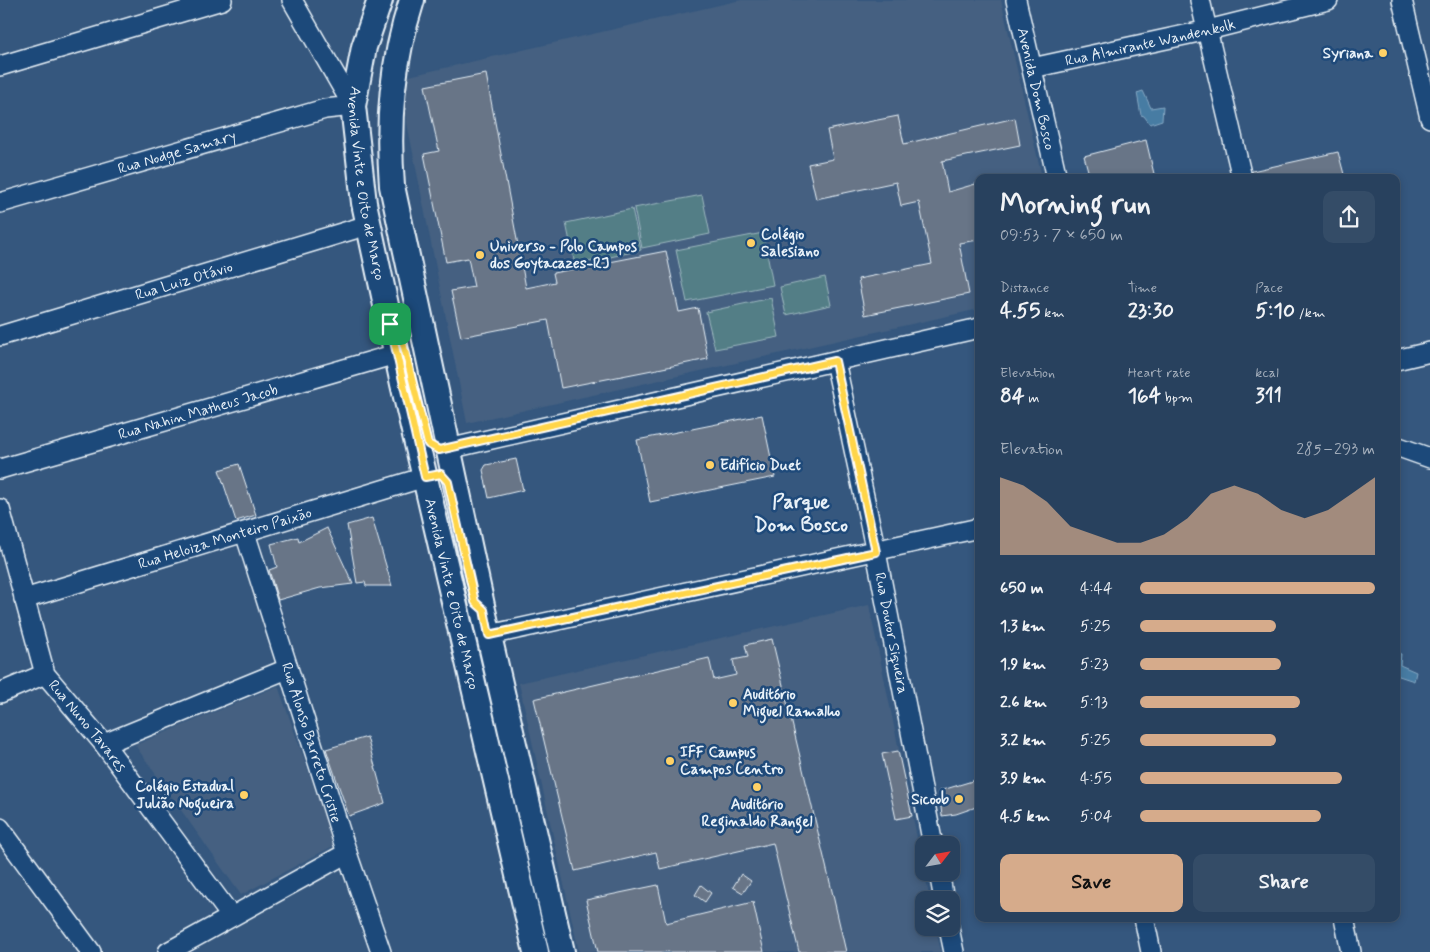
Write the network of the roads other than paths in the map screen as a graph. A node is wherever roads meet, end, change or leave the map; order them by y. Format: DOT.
graph roads {
  1 [pos="222,0"];
  2 [pos="292,0"];
  3 [pos="380,0"];
  4 [pos="412,0"];
  5 [pos="1016,0"];
  6 [pos="1200,0"];
  7 [pos="1328,0"];
  8 [pos="1402,0"];
  9 [pos="1208,30"];
  10 [pos="0,66"];
  11 [pos="1032,68"];
  12 [pos="353,106"];
  13 [pos="1430,118"];
  14 [pos="1056,174"];
  15 [pos="1241,174"];
  16 [pos="0,202"];
  17 [pos="368,225"];
  18 [pos="390,324"];
  19 [pos="975,329"];
  20 [pos="0,336"];
  21 [pos="1430,352"];
  22 [pos="396,354"];
  23 [pos="1400,359"];
  24 [pos="835,361"];
  25 [pos="1400,447"];
  26 [pos="448,449"];
  27 [pos="1430,458"];
  28 [pos="0,469"];
  29 [pos="425,477"];
  30 [pos="0,509"];
  31 [pos="975,529"];
  32 [pos="245,533"];
  33 [pos="876,552"];
  34 [pos="24,599"];
  35 [pos="484,610"];
  36 [pos="489,635"];
  37 [pos="287,669"];
  38 [pos="45,674"];
  39 [pos="0,693"];
  40 [pos="104,744"];
  41 [pos="0,828"];
  42 [pos="931,836"];
  43 [pos="347,854"];
  44 [pos="230,916"];
  45 [pos="1145,922"];
  46 [pos="1345,922"];
  47 [pos="951,936"];
  48 [pos="91,952"];
  49 [pos="168,952"];
  50 [pos="382,952"];
  51 [pos="536,952"];
  52 [pos="562,952"];
  53 [pos="954,952"];
  54 [pos="1151,952"];
  55 [pos="1351,952"];
  1 -- 10 [label="street"];
  2 -- 12 [label="street"];
  3 -- 12 [label="main road, Avenida Vinte e Oito de Março"];
  4 -- 26 [label="main road, Avenida Vinte e Oito de Março"];
  5 -- 11 [label="street, Avenida Dom Bosco"];
  6 -- 9 [label="street"];
  7 -- 9 [label="street, Rua Almirante Wandenkolk"];
  8 -- 13 [label="street"];
  9 -- 11 [label="street, Rua Almirante Wandenkolk"];
  9 -- 15 [label="street"];
  11 -- 14 [label="street, Avenida Dom Bosco"];
  12 -- 16 [label="street, Rua Nodge Samary"];
  12 -- 17 [label="main road, Avenida Vinte e Oito de Março"];
  17 -- 18 [label="main road, Avenida Vinte e Oito de Março"];
  17 -- 20 [label="street, Rua Luiz Otávio"];
  18 -- 22 [label="main road, Avenida Vinte e Oito de Março"];
  18 -- 26 [label="main road"];
  19 -- 24 [label="street"];
  21 -- 23 [label="street"];
  22 -- 28 [label="street, Rua Nahin Matheus Jacob"];
  22 -- 29 [label="main road, Avenida Vinte e Oito de Março"];
  24 -- 26 [label="street"];
  24 -- 33 [label="street, Rua Doutor Siqueira"];
  25 -- 27 [label="street"];
  26 -- 35 [label="main road, Avenida Vinte e Oito de Março"];
  29 -- 32 [label="street, Rua Heloiza Monteiro Paixão"];
  29 -- 35 [label="main road"];
  29 -- 51 [label="main road, Avenida Vinte e Oito de Março"];
  30 -- 34 [label="street, Rua Nuno Tavares"];
  31 -- 33 [label="street"];
  32 -- 34 [label="street, Rua Heloiza Monteiro Paixão"];
  32 -- 37 [label="street, Rua Alonso Barreto Cristie"];
  33 -- 36 [label="street"];
  33 -- 42 [label="street, Rua Doutor Siqueira"];
  34 -- 38 [label="street, Rua Nuno Tavares"];
  35 -- 36 [label="main road, Avenida Vinte e Oito de Março"];
  36 -- 52 [label="main road, Avenida Vinte e Oito de Março"];
  37 -- 40 [label="street"];
  37 -- 43 [label="street, Rua Alonso Barreto Cristie"];
  38 -- 39 [label="street"];
  38 -- 40 [label="street, Rua Nuno Tavares"];
  40 -- 44 [label="street, Rua Nuno Tavares"];
  41 -- 48 [label="street"];
  43 -- 44 [label="street"];
  43 -- 50 [label="street, Rua Alonso Barreto Cristie"];
  44 -- 49 [label="street"];
  45 -- 54 [label="street"];
  46 -- 55 [label="street"];
  47 -- 53 [label="street"];
}
